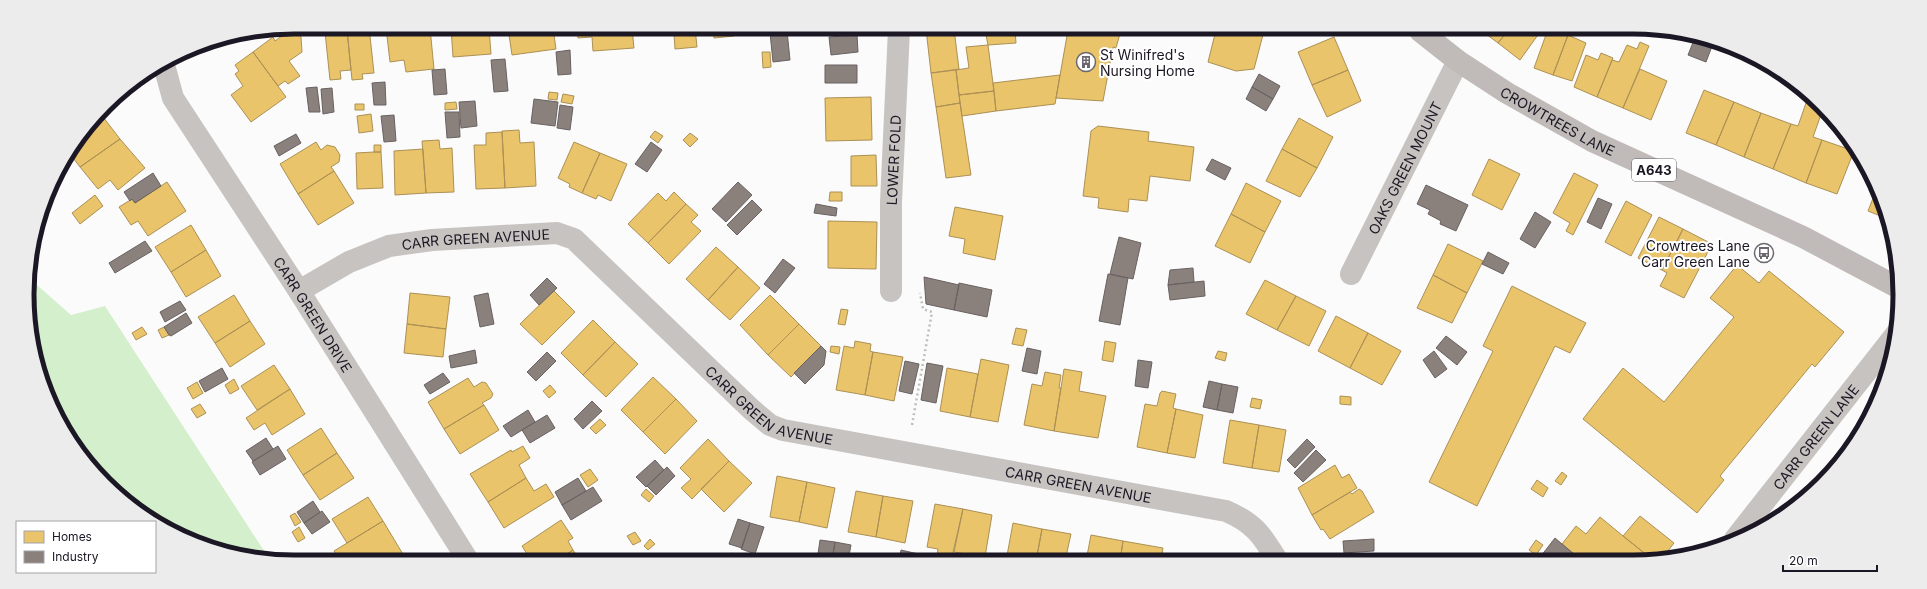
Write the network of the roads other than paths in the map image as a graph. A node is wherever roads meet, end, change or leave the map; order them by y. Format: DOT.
graph roads {
  1 [pos="899,34"];
  2 [pos="1424,34"];
  3 [pos="1458,61"];
  4 [pos="165,68"];
  5 [pos="1351,274"];
  6 [pos="1892,285"];
  7 [pos="299,290"];
  8 [pos="891,291"];
  9 [pos="1888,344"];
  10 [pos="1741,531"];
  11 [pos="464,555"];
  12 [pos="1274,555"];
  1 -- 8 [label="street, LOWER FOLD"];
  2 -- 3 [label="main road, CROWTREES LANE / A643"];
  3 -- 5 [label="street, OAKS GREEN MOUNT"];
  3 -- 6 [label="main road, CROWTREES LANE / A643"];
  4 -- 7 [label="street, CARR GREEN DRIVE"];
  7 -- 11 [label="street, CARR GREEN DRIVE"];
  7 -- 12 [label="street, CARR GREEN AVENUE"];
  9 -- 10 [label="street, CARR GREEN LANE"];
}
